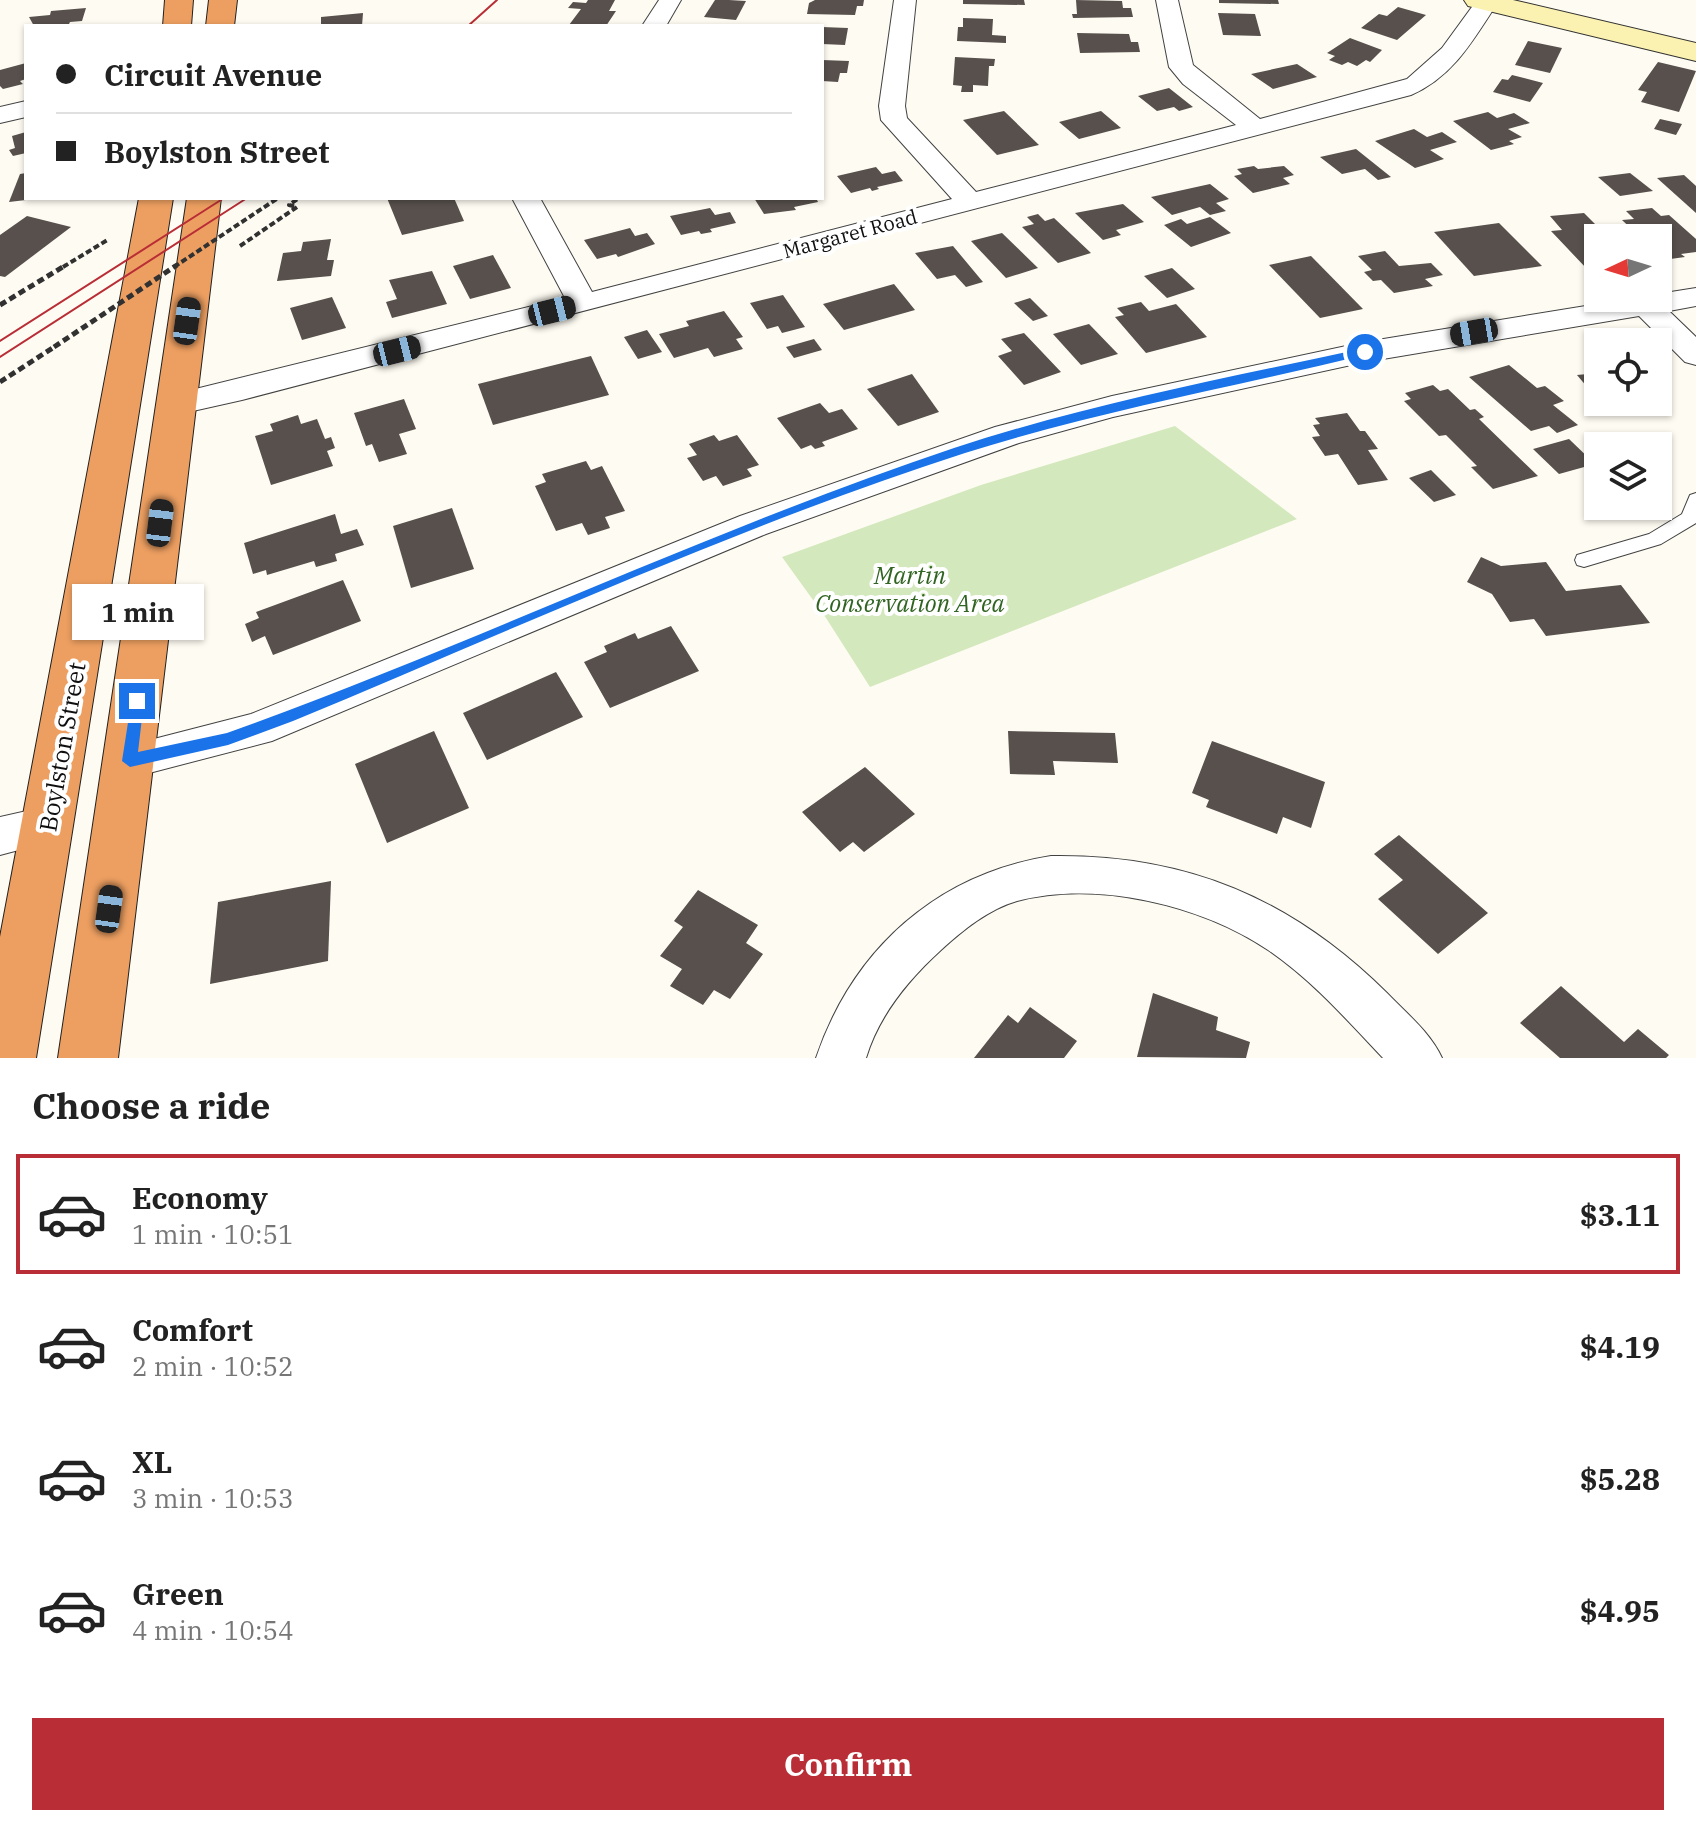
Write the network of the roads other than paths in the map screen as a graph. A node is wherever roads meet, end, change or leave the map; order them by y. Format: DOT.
graph roads {
  1 [pos="179,0"];
  2 [pos="223,0"];
  3 [pos="670,0"];
  4 [pos="905,0"];
  5 [pos="1167,0"];
  6 [pos="1482,1"];
  7 [pos="177,24"];
  8 [pos="220,24"];
  9 [pos="655,24"];
  10 [pos="1696,52"];
  11 [pos="24,109"];
  12 [pos="0,115"];
  13 [pos="1255,128"];
  14 [pos="156,200"];
  15 [pos="204,200"];
  16 [pos="527,200"];
  17 [pos="970,202"];
  18 [pos="1696,297"];
  19 [pos="1672,301"];
  20 [pos="583,303"];
  21 [pos="1604,312"];
  22 [pos="1653,312"];
  23 [pos="1696,355"];
  24 [pos="175,404"];
  25 [pos="1696,499"];
  26 [pos="1584,560"];
  27 [pos="130,761"];
  28 [pos="49,825"];
  29 [pos="0,836"];
  30 [pos="6,1058"];
  31 [pos="88,1058"];
  32 [pos="841,1058"];
  33 [pos="1417,1058"];
  1 -- 7 [label="highway"];
  2 -- 8 [label="highway"];
  3 -- 9 [label="street"];
  4 -- 17 [label="street"];
  5 -- 13 [label="street"];
  6 -- 10 [label="street"];
  6 -- 13 [label="street, Margaret Road"];
  11 -- 12 [label="street"];
  13 -- 17 [label="street, Margaret Road"];
  14 -- 28 [label="highway, Boylston Street"];
  15 -- 24 [label="highway"];
  16 -- 20 [label="street"];
  17 -- 20 [label="street, Margaret Road"];
  18 -- 19 [label="street"];
  20 -- 24 [label="street, Margaret Road"];
  21 -- 27 [label="street"];
  22 -- 23 [label="street"];
  24 -- 27 [label="highway"];
  25 -- 26 [label="lane"];
  27 -- 31 [label="highway"];
  28 -- 29 [label="street"];
  28 -- 30 [label="highway, Boylston Street"];
  32 -- 33 [label="street"];
}
